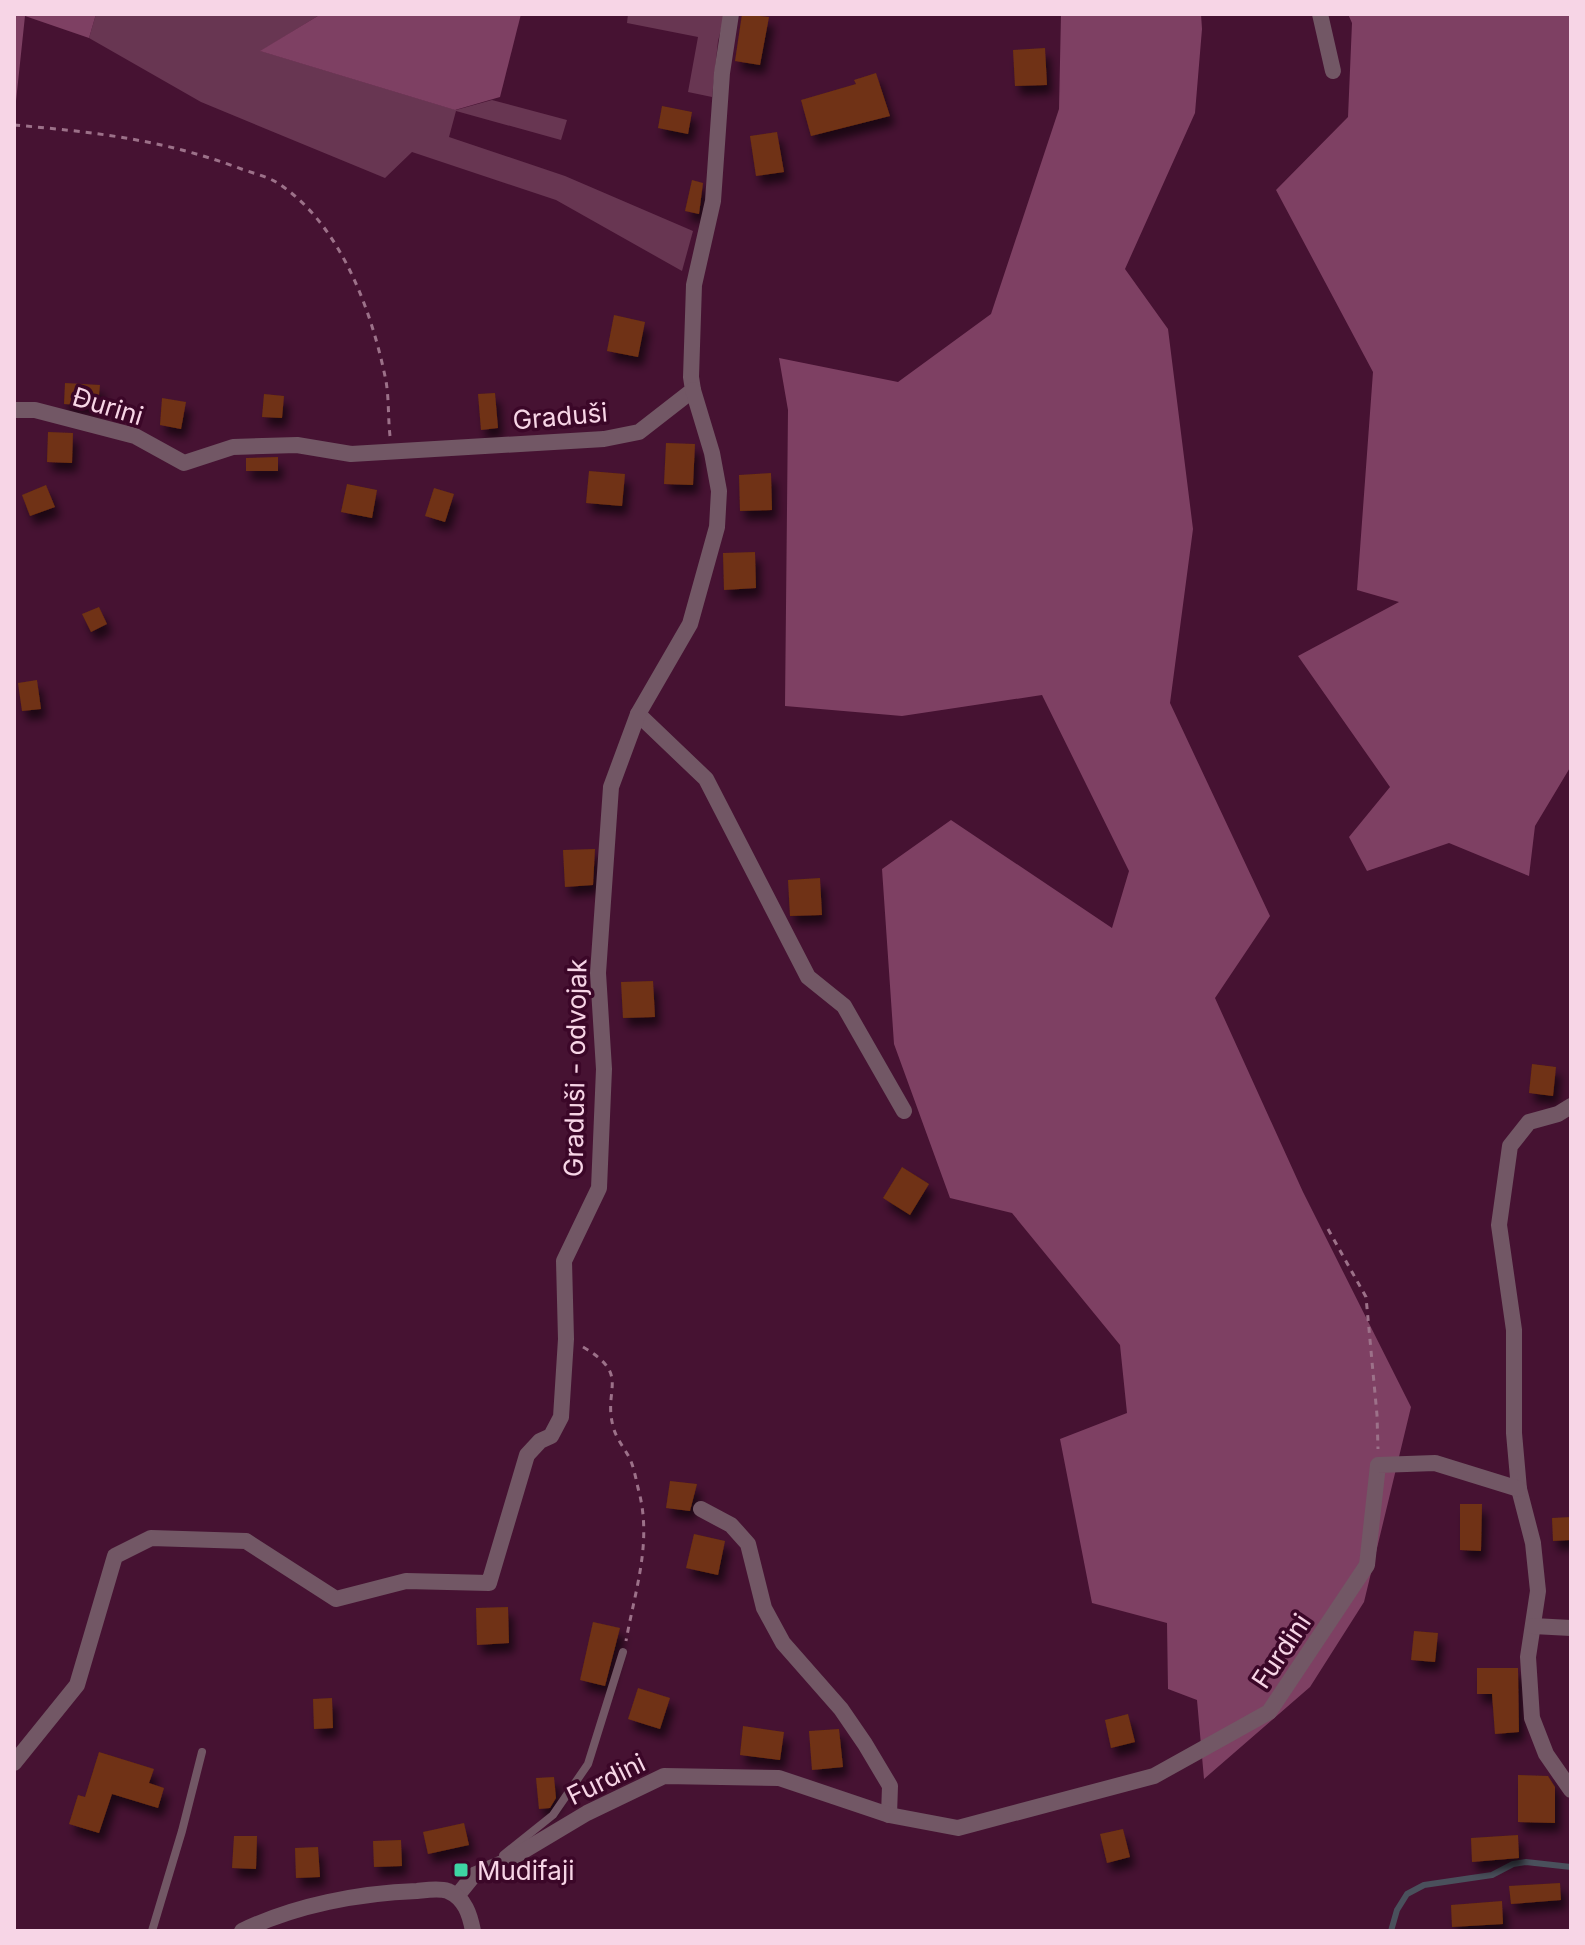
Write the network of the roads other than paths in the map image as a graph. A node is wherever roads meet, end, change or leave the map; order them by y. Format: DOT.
graph roads {
  1 [pos="731,14"];
  2 [pos="1320,14"];
  3 [pos="1333,71"];
  4 [pos="693,390"];
  5 [pos="14,410"];
  6 [pos="184,463"];
  7 [pos="638,714"];
  8 [pos="1571,1106"];
  9 [pos="904,1111"];
  10 [pos="1519,1489"];
  11 [pos="701,1509"];
  12 [pos="1533,1626"];
  13 [pos="1571,1628"];
  14 [pos="623,1652"];
  15 [pos="202,1752"];
  16 [pos="14,1763"];
  17 [pos="1571,1790"];
  18 [pos="889,1815"];
  19 [pos="505,1862"];
  20 [pos="457,1896"];
  21 [pos="152,1931"];
  22 [pos="242,1931"];
  23 [pos="473,1931"];
  1 -- 4 [label="street"];
  2 -- 3 [label="street"];
  4 -- 6 [label="street, Graduši"];
  4 -- 7 [label="street, Graduši - odvojak"];
  5 -- 6 [label="street, Đurini"];
  7 -- 9 [label="street"];
  7 -- 16 [label="street, Graduši - odvojak"];
  8 -- 10 [label="street"];
  10 -- 12 [label="street"];
  10 -- 18 [label="street, Furdini"];
  11 -- 18 [label="street"];
  12 -- 13 [label="street"];
  12 -- 17 [label="street"];
  14 -- 19 [label="lane"];
  15 -- 21 [label="lane"];
  18 -- 19 [label="street, Furdini"];
  19 -- 20 [label="street, Furdini"];
  20 -- 22 [label="street"];
  20 -- 23 [label="street"];
}
